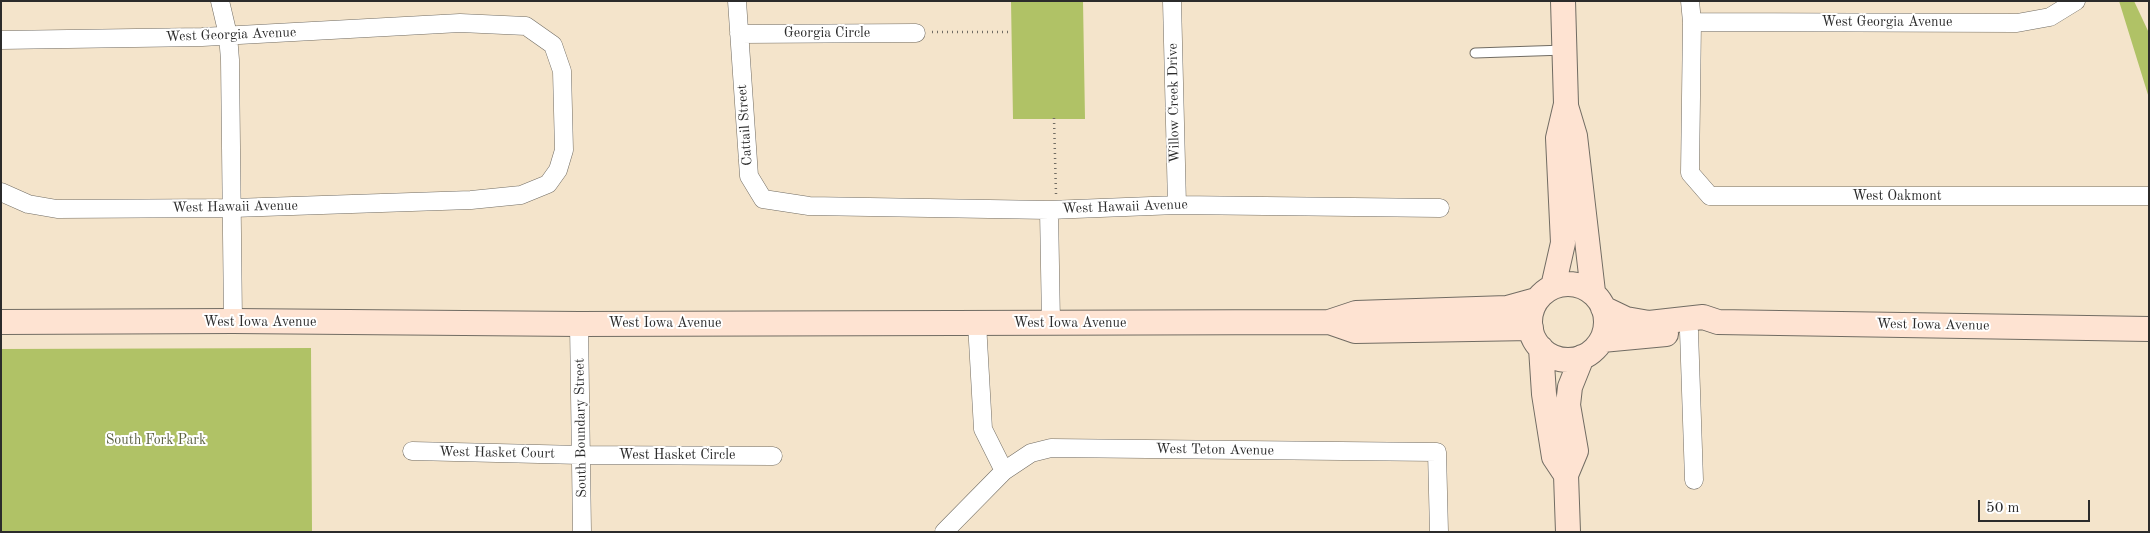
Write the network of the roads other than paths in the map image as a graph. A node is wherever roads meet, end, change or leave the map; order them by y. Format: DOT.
graph roads {
  1 [pos="220,1"];
  2 [pos="738,1"];
  3 [pos="1172,1"];
  4 [pos="1563,1"];
  5 [pos="1690,1"];
  6 [pos="2076,1"];
  7 [pos="1692,22"];
  8 [pos="916,32"];
  9 [pos="739,34"];
  10 [pos="228,35"];
  11 [pos="1,40"];
  12 [pos="1565,50"];
  13 [pos="1475,53"];
  14 [pos="1566,104"];
  15 [pos="1,192"];
  16 [pos="2149,196"];
  17 [pos="471,200"];
  18 [pos="1177,205"];
  19 [pos="809,206"];
  20 [pos="233,208"];
  21 [pos="1440,208"];
  22 [pos="1053,210"];
  23 [pos="1545,293"];
  24 [pos="1598,300"];
  25 [pos="233,321"];
  26 [pos="1,322"];
  27 [pos="1329,322"];
  28 [pos="1718,322"];
  29 [pos="977,323"];
  30 [pos="1051,323"];
  31 [pos="579,324"];
  32 [pos="2149,328"];
  33 [pos="1689,331"];
  34 [pos="1536,338"];
  35 [pos="1602,340"];
  36 [pos="1582,358"];
  37 [pos="412,451"];
  38 [pos="581,455"];
  39 [pos="773,456"];
  40 [pos="1004,471"];
  41 [pos="1566,475"];
  42 [pos="1694,480"];
  43 [pos="582,532"];
  44 [pos="944,532"];
  45 [pos="1439,532"];
  46 [pos="1568,532"];
  1 -- 10 [label="street"];
  2 -- 9 [label="street, Cattail Street"];
  3 -- 18 [label="street, Willow Creek Drive"];
  4 -- 12 [label="street"];
  5 -- 7 [label="street, West Oakmont"];
  6 -- 7 [label="street, West Georgia Avenue"];
  7 -- 16 [label="street, West Oakmont"];
  8 -- 9 [label="street, Georgia Circle"];
  9 -- 19 [label="street, Cattail Street"];
  10 -- 11 [label="street, West Georgia Avenue"];
  10 -- 17 [label="street, West Georgia Avenue"];
  10 -- 20 [label="street"];
  12 -- 13 [label="lane"];
  12 -- 14 [label="street"];
  14 -- 23 [label="street"];
  14 -- 24 [label="street"];
  15 -- 20 [label="street, West Hawaii Avenue"];
  17 -- 20 [label="street, West Hawaii Avenue"];
  18 -- 21 [label="street, West Hawaii Avenue"];
  18 -- 22 [label="street, West Hawaii Avenue"];
  19 -- 22 [label="street, West Hawaii Avenue"];
  20 -- 25 [label="street"];
  22 -- 30 [label="street"];
  23 -- 24 [label="street"];
  23 -- 27 [label="street, West Iowa Avenue"];
  23 -- 34 [label="street"];
  24 -- 28 [label="street, West Iowa Avenue"];
  24 -- 35 [label="street"];
  25 -- 26 [label="street, West Iowa Avenue"];
  25 -- 31 [label="street, West Iowa Avenue"];
  27 -- 30 [label="street, West Iowa Avenue"];
  27 -- 34 [label="street, West Iowa Avenue"];
  28 -- 32 [label="street, West Iowa Avenue"];
  28 -- 33 [label="street, West Iowa Avenue"];
  29 -- 30 [label="street, West Iowa Avenue"];
  29 -- 31 [label="street, West Iowa Avenue"];
  29 -- 40 [label="street"];
  31 -- 38 [label="street, South Boundary Street"];
  33 -- 35 [label="street, West Iowa Avenue"];
  33 -- 42 [label="street"];
  34 -- 36 [label="street"];
  34 -- 41 [label="street"];
  35 -- 36 [label="street"];
  36 -- 41 [label="street"];
  37 -- 38 [label="street, West Hasket Court"];
  38 -- 39 [label="street, West Hasket Circle"];
  38 -- 43 [label="street, South Boundary Street"];
  40 -- 44 [label="street, West Teton Avenue"];
  40 -- 45 [label="street, West Teton Avenue"];
  41 -- 46 [label="street"];
}
